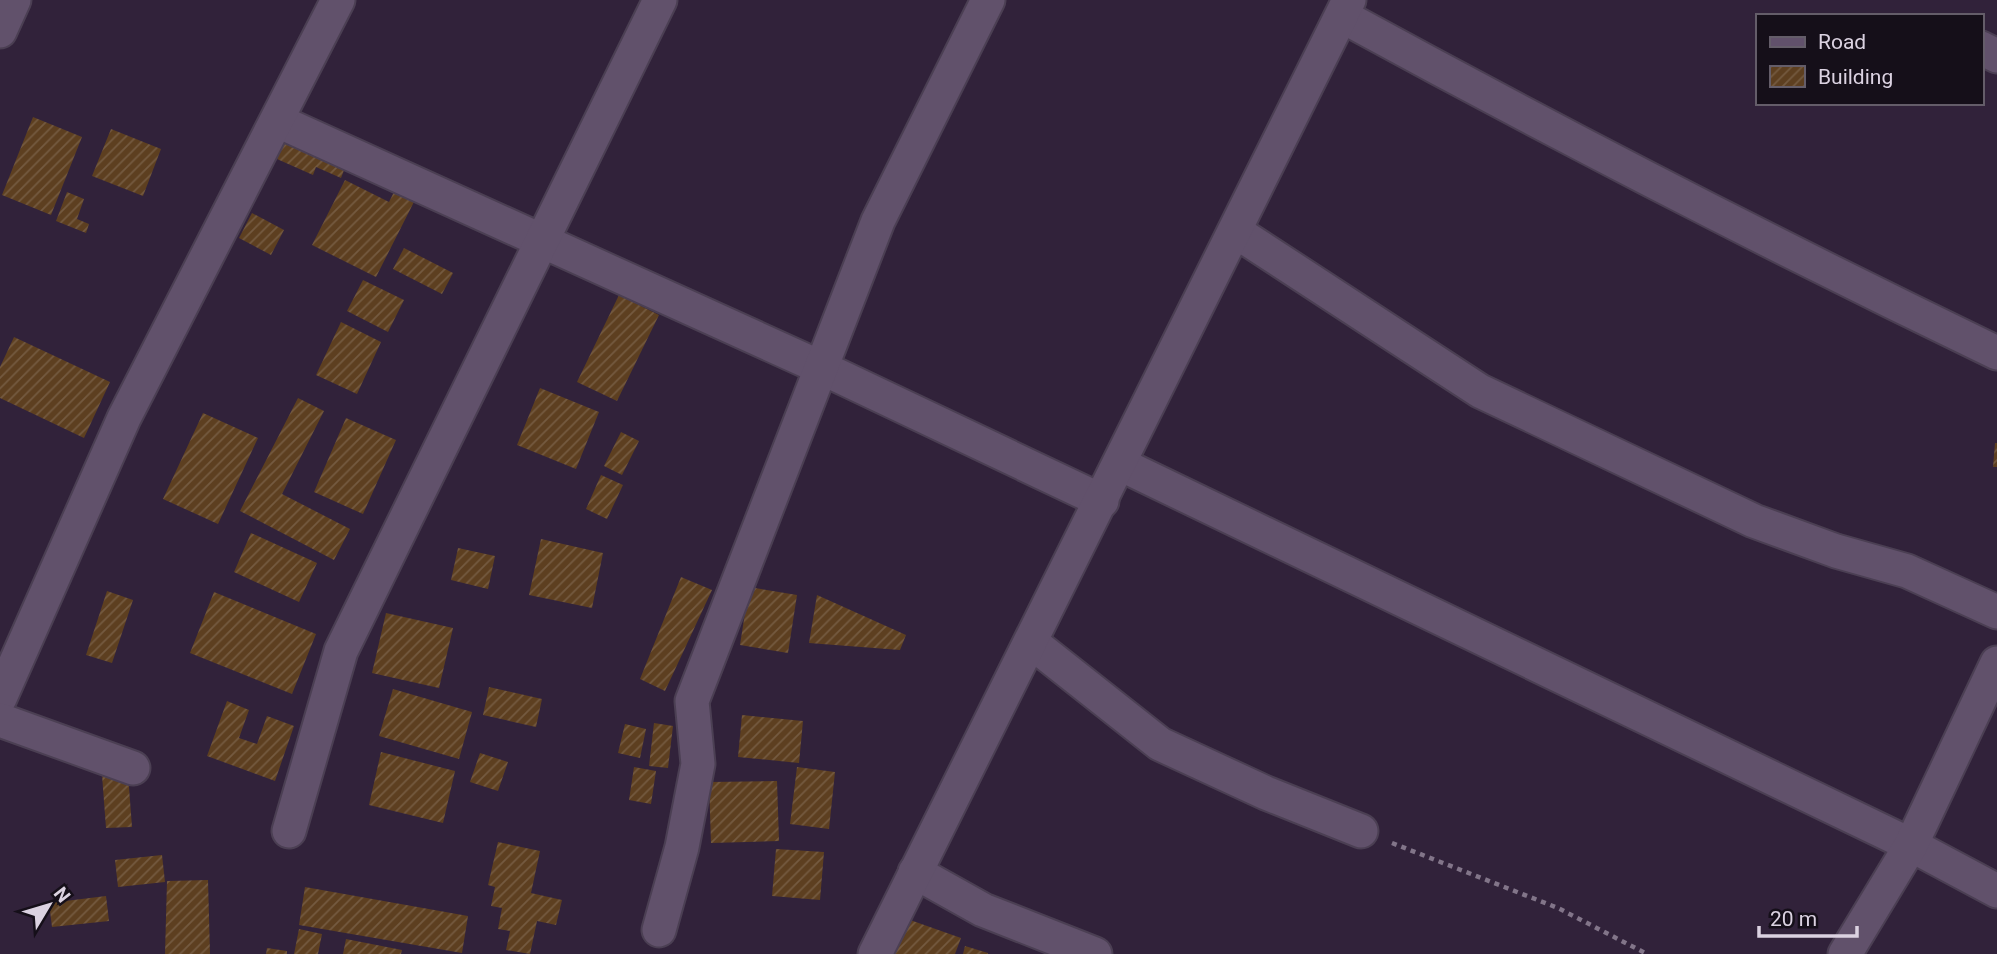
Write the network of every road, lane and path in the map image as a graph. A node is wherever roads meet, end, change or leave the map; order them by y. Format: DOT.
graph roads {
  1 [pos="14,0"];
  2 [pos="338,0"];
  3 [pos="660,0"];
  4 [pos="988,0"];
  5 [pos="1345,8"];
  6 [pos="0,31"];
  7 [pos="278,121"];
  8 [pos="1235,231"];
  9 [pos="541,242"];
  10 [pos="1997,353"];
  11 [pos="822,369"];
  12 [pos="1120,464"];
  13 [pos="1102,501"];
  14 [pos="1997,612"];
  15 [pos="1031,642"];
  16 [pos="1997,663"];
  17 [pos="0,698"];
  18 [pos="0,720"];
  19 [pos="133,768"];
  20 [pos="289,831"];
  21 [pos="1362,831"];
  22 [pos="1911,845"];
  23 [pos="915,872"];
  24 [pos="1997,891"];
  25 [pos="659,930"];
  26 [pos="875,954"];
  27 [pos="1095,954"];
  28 [pos="1647,954"];
  29 [pos="1845,954"];
  1 -- 6 [label="street"];
  2 -- 7 [label="street"];
  3 -- 9 [label="street"];
  4 -- 11 [label="street"];
  5 -- 8 [label="street"];
  5 -- 10 [label="street"];
  7 -- 9 [label="street"];
  7 -- 17 [label="street"];
  8 -- 12 [label="street"];
  8 -- 14 [label="street"];
  9 -- 11 [label="street"];
  9 -- 20 [label="street"];
  11 -- 13 [label="street"];
  11 -- 25 [label="street"];
  12 -- 13 [label="street"];
  12 -- 22 [label="street"];
  13 -- 15 [label="street"];
  15 -- 21 [label="street"];
  15 -- 23 [label="street"];
  16 -- 22 [label="street"];
  18 -- 19 [label="street"];
  21 -- 28 [label="path"];
  22 -- 24 [label="street"];
  22 -- 29 [label="street"];
  23 -- 26 [label="street"];
  23 -- 27 [label="street"];
}
